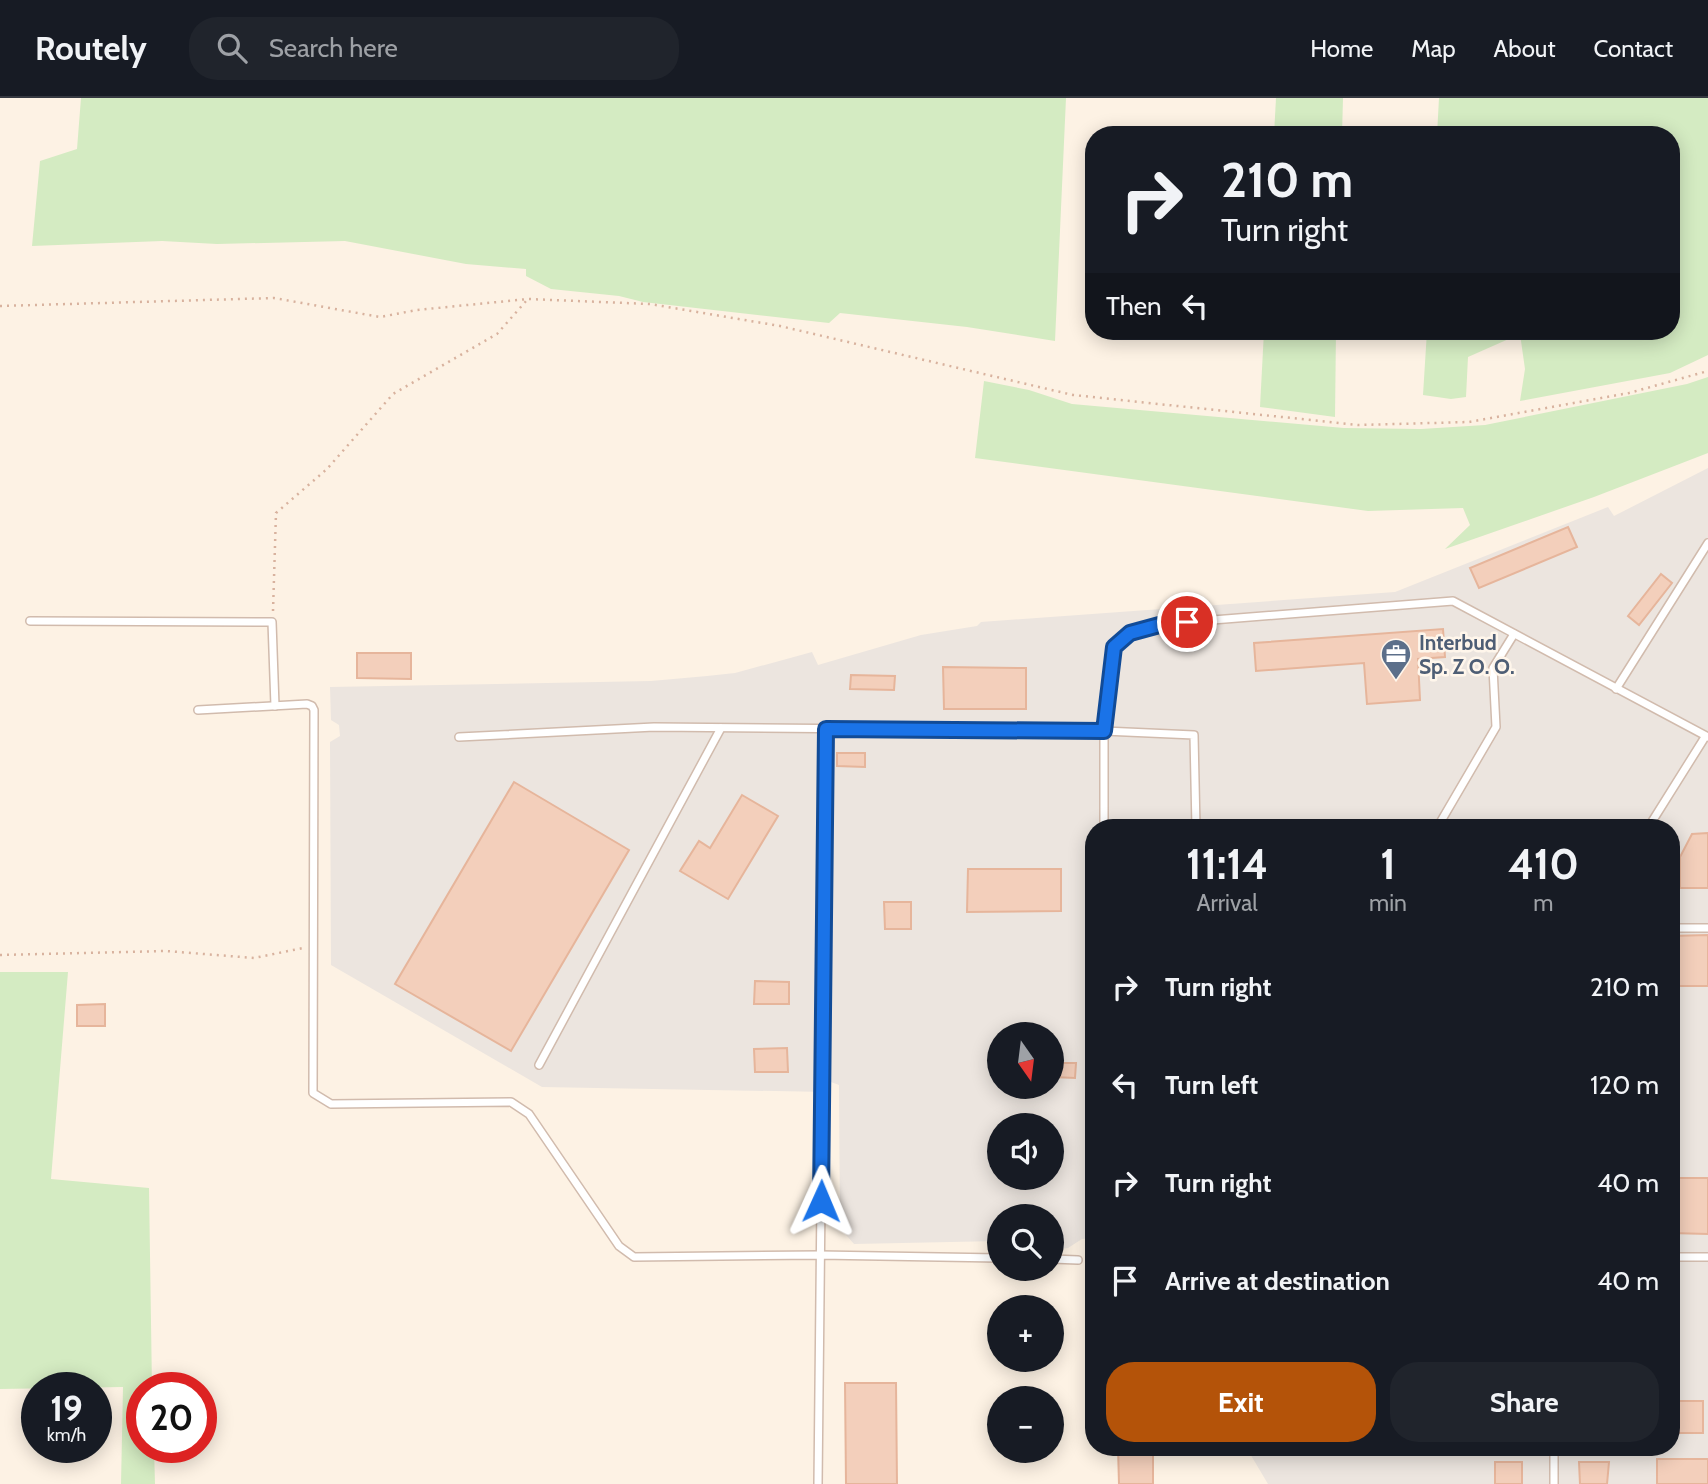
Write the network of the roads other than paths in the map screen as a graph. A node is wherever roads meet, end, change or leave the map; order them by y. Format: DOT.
graph roads {
  1 [pos="1708,543"];
  2 [pos="30,621"];
  3 [pos="1514,634"];
  4 [pos="1616,689"];
  5 [pos="275,706"];
  6 [pos="198,710"];
  7 [pos="721,728"];
  8 [pos="826,729"];
  9 [pos="1104,731"];
  10 [pos="459,737"];
  11 [pos="1707,737"];
  12 [pos="1104,819"];
  13 [pos="1196,819"];
  14 [pos="1442,819"];
  15 [pos="1654,819"];
  16 [pos="1680,928"];
  17 [pos="1708,929"];
  18 [pos="539,1065"];
  19 [pos="820,1255"];
  20 [pos="1680,1257"];
  21 [pos="1708,1257"];
  22 [pos="987,1258"];
  23 [pos="1064,1259"];
  24 [pos="1078,1259"];
  25 [pos="1554,1456"];
  26 [pos="818,1484"];
  27 [pos="1554,1484"];
  1 -- 4 [label="lane"];
  2 -- 5 [label="lane"];
  3 -- 4 [label="lane"];
  3 -- 9 [label="lane"];
  3 -- 14 [label="lane"];
  4 -- 11 [label="lane"];
  5 -- 6 [label="lane"];
  5 -- 19 [label="lane"];
  7 -- 8 [label="lane"];
  7 -- 10 [label="lane"];
  7 -- 18 [label="lane"];
  8 -- 9 [label="lane"];
  8 -- 19 [label="lane"];
  9 -- 12 [label="lane"];
  9 -- 13 [label="lane"];
  11 -- 15 [label="lane"];
  16 -- 17 [label="lane"];
  19 -- 22 [label="lane"];
  19 -- 26 [label="lane"];
  20 -- 21 [label="lane"];
  23 -- 24 [label="lane"];
  25 -- 27 [label="lane"];
}
